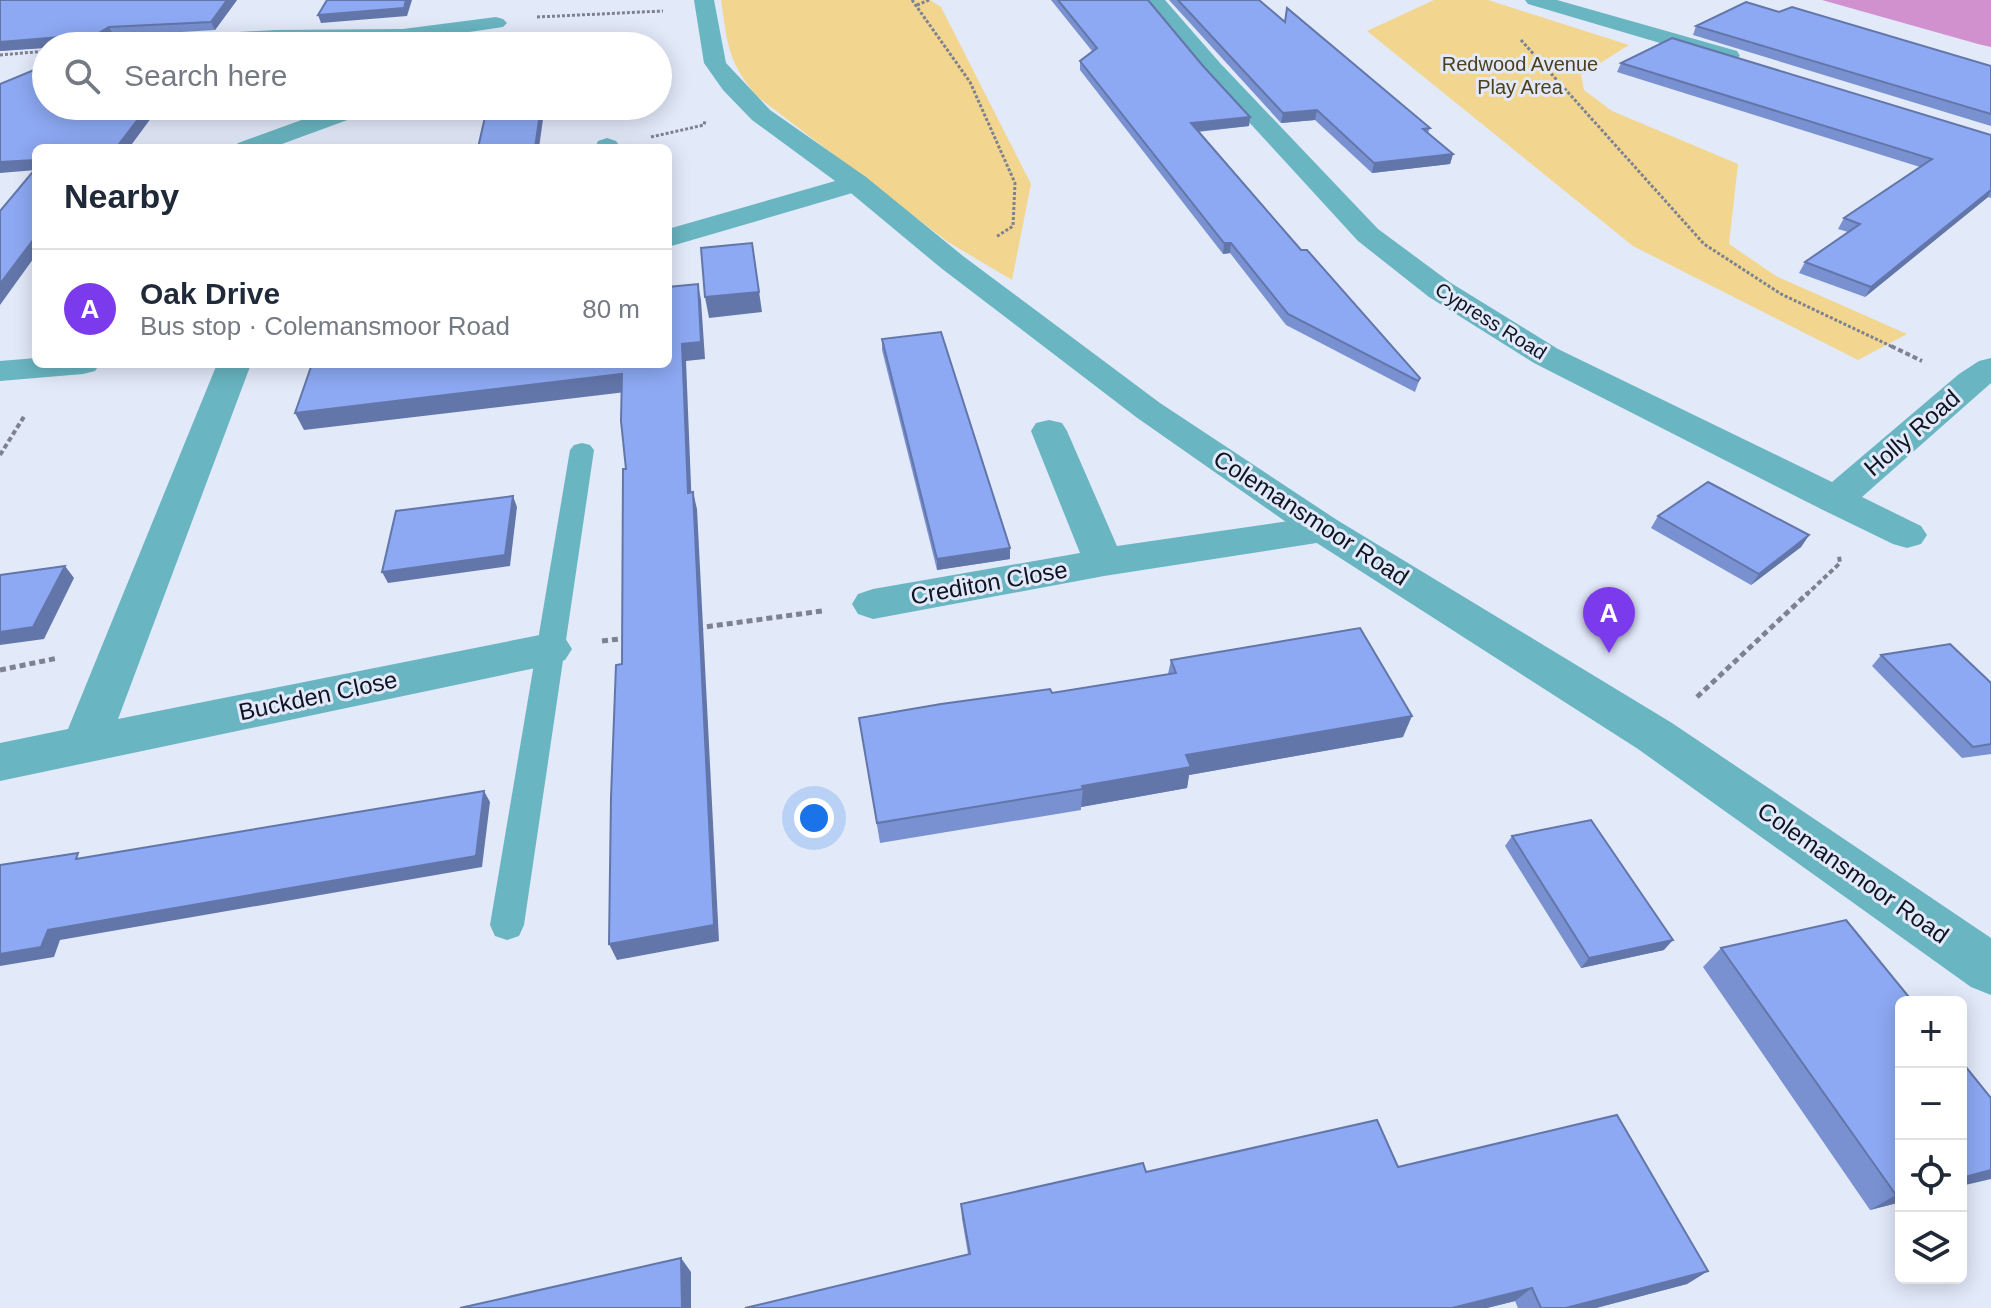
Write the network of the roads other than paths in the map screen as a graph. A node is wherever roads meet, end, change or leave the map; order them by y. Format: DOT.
graph roads {
  1 [pos="1154,0"];
  2 [pos="1535,0"];
  3 [pos="704,4"];
  4 [pos="496,23"];
  5 [pos="450,32"];
  6 [pos="1748,62"];
  7 [pos="324,120"];
  8 [pos="258,144"];
  9 [pos="856,183"];
  10 [pos="672,237"];
  11 [pos="32,346"];
  12 [pos="33,368"];
  13 [pos="232,368"];
  14 [pos="8,370"];
  15 [pos="1984,380"];
  16 [pos="1049,431"];
  17 [pos="582,450"];
  18 [pos="1835,500"];
  19 [pos="1323,529"];
  20 [pos="1907,535"];
  21 [pos="1104,562"];
  22 [pos="873,604"];
  23 [pos="550,649"];
  24 [pos="86,744"];
  25 [pos="0,762"];
  26 [pos="507,925"];
  27 [pos="1991,969"];
  1 -- 18 [label="street, Cypress Road"];
  2 -- 6 [label="street"];
  3 -- 9 [label="street, Colemansmoor Road"];
  4 -- 5 [label="street"];
  7 -- 8 [label="street"];
  9 -- 10 [label="street"];
  9 -- 19 [label="street, Colemansmoor Road"];
  11 -- 14 [label="street"];
  12 -- 14 [label="street"];
  13 -- 24 [label="street"];
  15 -- 18 [label="street, Holly Road"];
  16 -- 21 [label="street, Crediton Close"];
  17 -- 23 [label="lane"];
  18 -- 20 [label="street, Cypress Road"];
  19 -- 21 [label="street, Crediton Close"];
  19 -- 27 [label="street, Colemansmoor Road"];
  21 -- 22 [label="street, Crediton Close"];
  23 -- 24 [label="street, Buckden Close"];
  23 -- 26 [label="lane"];
  24 -- 25 [label="street, Buckden Close"];
}
